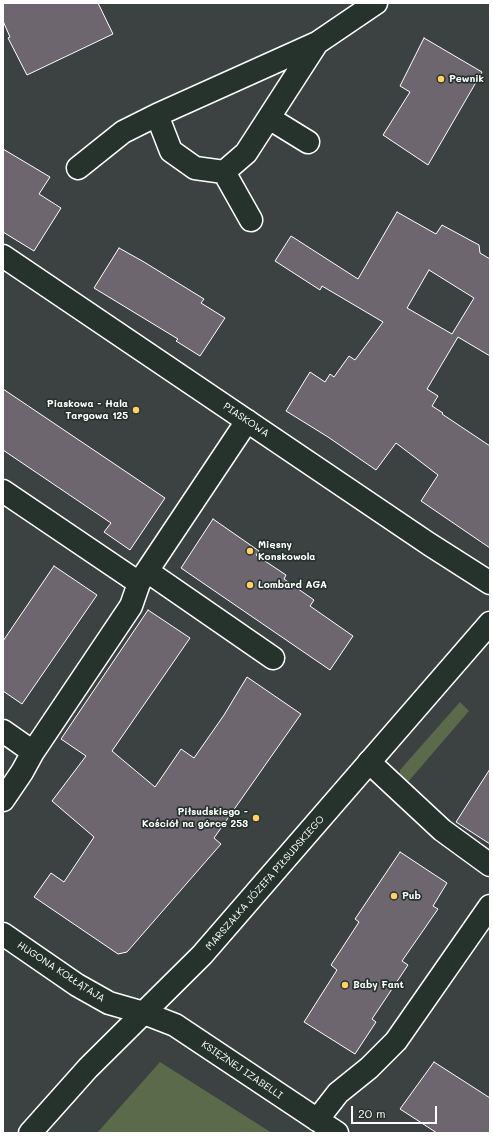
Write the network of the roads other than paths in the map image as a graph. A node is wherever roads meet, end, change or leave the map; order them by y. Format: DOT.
graph roads {
  1 [pos="376,3"];
  2 [pos="317,43"];
  3 [pos="157,115"];
  4 [pos="268,118"];
  5 [pos="308,142"];
  6 [pos="78,168"];
  7 [pos="224,172"];
  8 [pos="251,220"];
  9 [pos="3,256"];
  10 [pos="247,421"];
  11 [pos="3,491"];
  12 [pos="143,577"];
  13 [pos="490,583"];
  14 [pos="490,623"];
  15 [pos="273,658"];
  16 [pos="3,731"];
  17 [pos="33,752"];
  18 [pos="370,762"];
  19 [pos="3,800"];
  20 [pos="490,864"];
  21 [pos="490,906"];
  22 [pos="3,934"];
  23 [pos="144,1014"];
  24 [pos="317,1120"];
  25 [pos="30,1133"];
  26 [pos="337,1133"];
  1 -- 2 [label="main road"];
  2 -- 3 [label="main road"];
  2 -- 4 [label="main road"];
  3 -- 6 [label="main road"];
  3 -- 7 [label="main road"];
  4 -- 5 [label="main road"];
  4 -- 7 [label="main road"];
  7 -- 8 [label="main road"];
  9 -- 10 [label="main road, PIASKOWA"];
  10 -- 12 [label="main road"];
  10 -- 13 [label="main road, PIASKOWA"];
  11 -- 12 [label="main road"];
  12 -- 15 [label="main road"];
  12 -- 17 [label="main road"];
  14 -- 18 [label="main road, MARSZAŁKA JÓZEFA PIŁSUDSKIEGO"];
  16 -- 17 [label="main road"];
  17 -- 19 [label="main road"];
  18 -- 20 [label="main road"];
  18 -- 23 [label="main road, MARSZAŁKA JÓZEFA PIŁSUDSKIEGO"];
  21 -- 24 [label="main road"];
  22 -- 23 [label="main road, HUGONA KOŁŁĄTAJA"];
  23 -- 24 [label="main road, KSIĘŻNEJ IZABELLI"];
  23 -- 25 [label="main road, MARSZAŁKA JÓZEFA PIŁSUDSKIEGO"];
  24 -- 26 [label="main road, KSIĘŻNEJ IZABELLI"];
}
